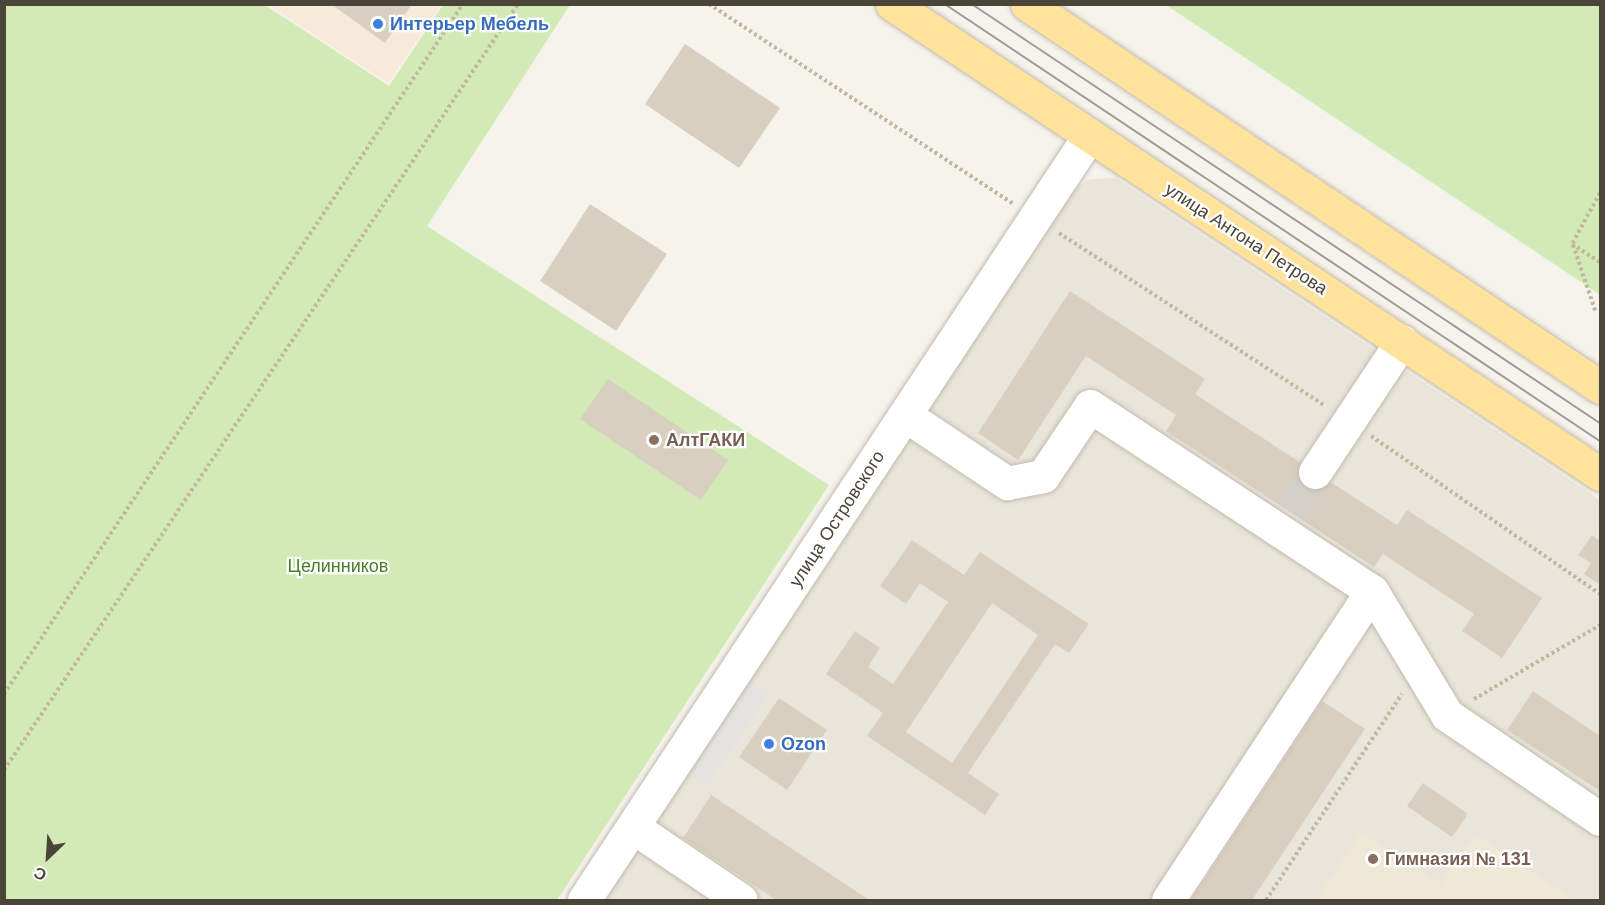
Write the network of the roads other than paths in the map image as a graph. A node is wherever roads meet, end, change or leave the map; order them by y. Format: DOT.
graph roads {
  1 [pos="891,4"];
  2 [pos="1027,4"];
  3 [pos="1089,136"];
  4 [pos="1402,340"];
  5 [pos="1600,387"];
  6 [pos="905,415"];
  7 [pos="1315,472"];
  8 [pos="1600,474"];
  9 [pos="1372,591"];
  10 [pos="1600,819"];
  11 [pos="633,827"];
  12 [pos="584,900"];
  13 [pos="741,900"];
  14 [pos="1168,900"];
  1 -- 3 [label="main road, улица Антона Петрова"];
  2 -- 5 [label="main road"];
  3 -- 4 [label="main road, улица Антона Петрова"];
  3 -- 6 [label="street, улица Островского"];
  4 -- 7 [label="street"];
  4 -- 8 [label="main road, улица Антона Петрова"];
  6 -- 9 [label="street"];
  6 -- 11 [label="street, улица Островского"];
  9 -- 10 [label="street"];
  9 -- 14 [label="street"];
  11 -- 12 [label="street, улица Островского"];
  11 -- 13 [label="street"];
}
